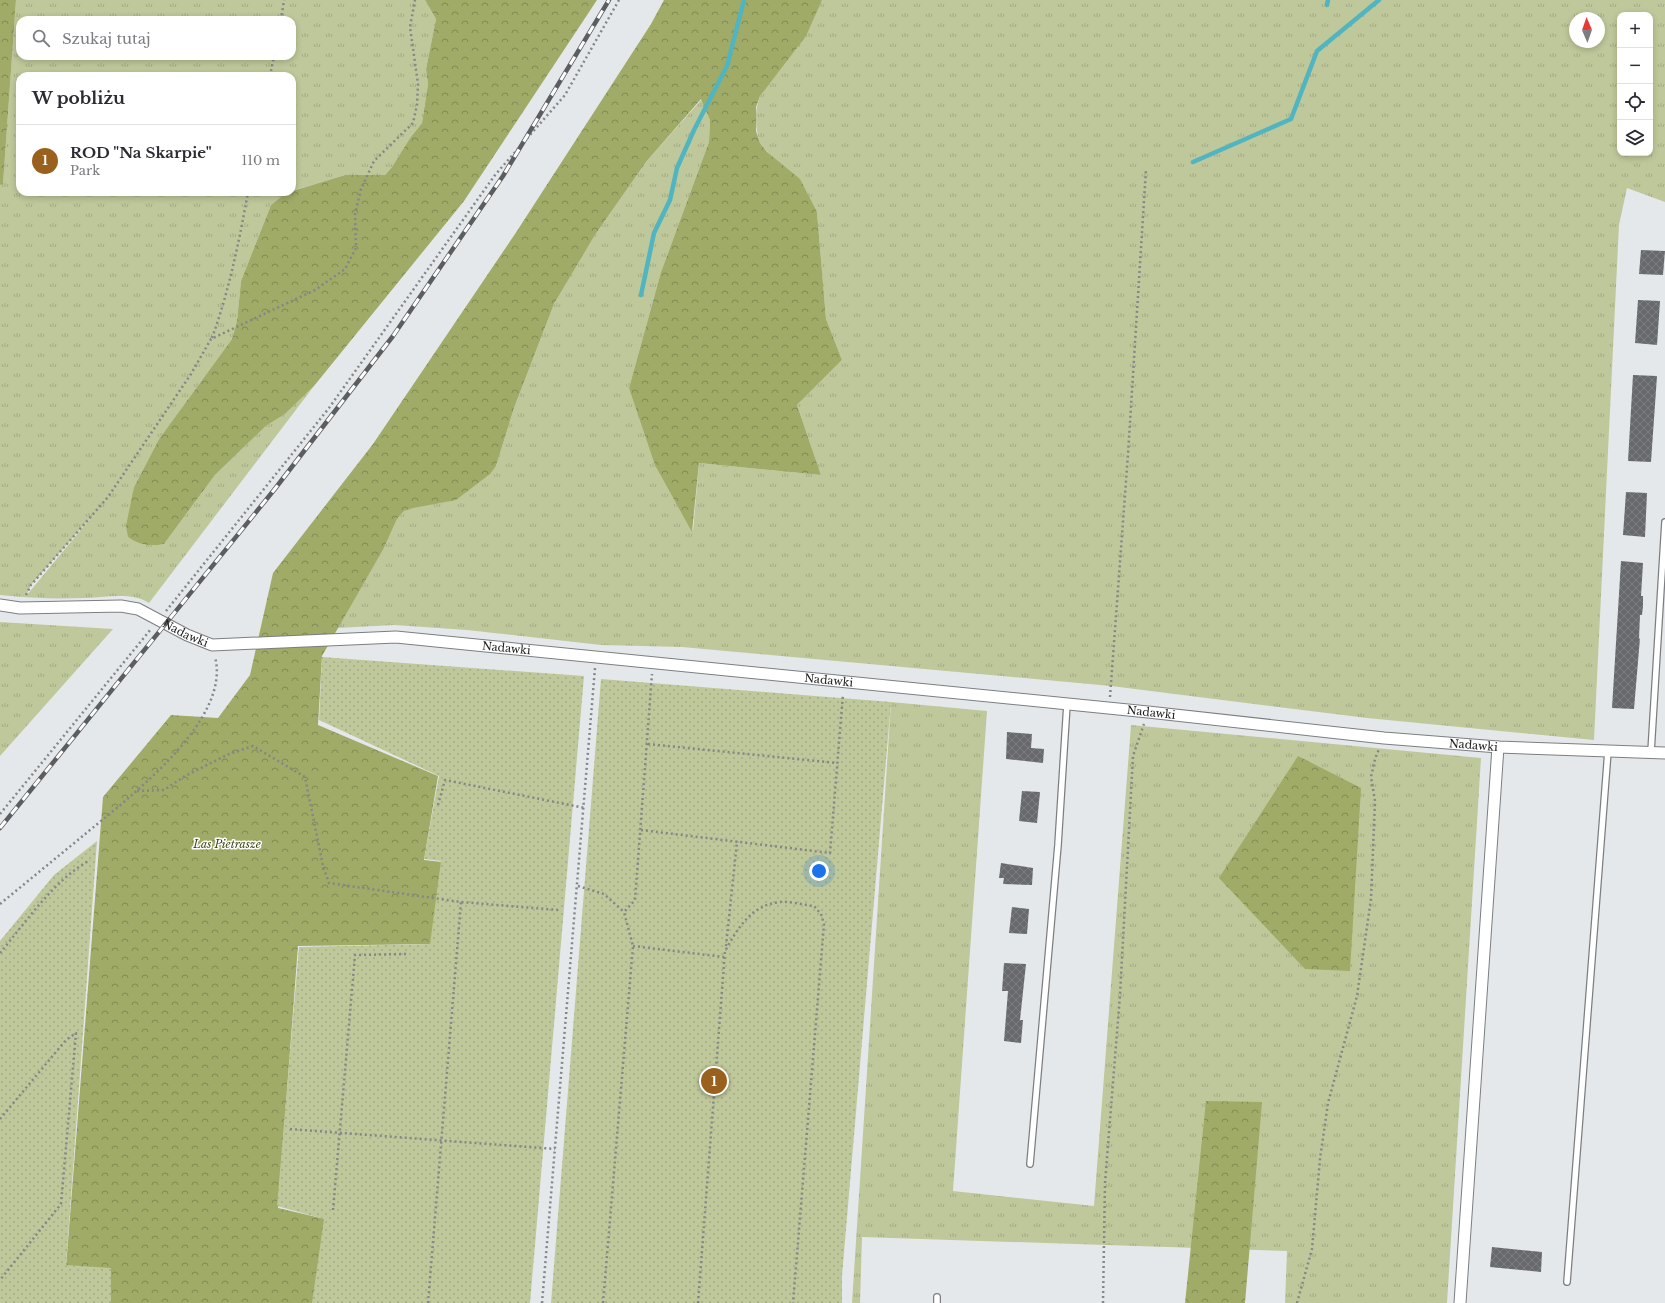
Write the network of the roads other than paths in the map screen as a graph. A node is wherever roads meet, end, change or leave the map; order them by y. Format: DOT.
graph roads {
  1 [pos="1665,522"];
  2 [pos="0,605"];
  3 [pos="1067,704"];
  4 [pos="1498,747"];
  5 [pos="1608,751"];
  6 [pos="1651,752"];
  7 [pos="1665,753"];
  8 [pos="1030,1164"];
  9 [pos="1567,1282"];
  10 [pos="1460,1303"];
  1 -- 6 [label="lane"];
  2 -- 3 [label="street, Nadawki"];
  3 -- 4 [label="street, Nadawki"];
  3 -- 8 [label="lane"];
  4 -- 5 [label="street, Nadawki"];
  4 -- 10 [label="street"];
  5 -- 6 [label="street, Nadawki"];
  5 -- 9 [label="lane"];
  6 -- 7 [label="street, Nadawki"];
}
